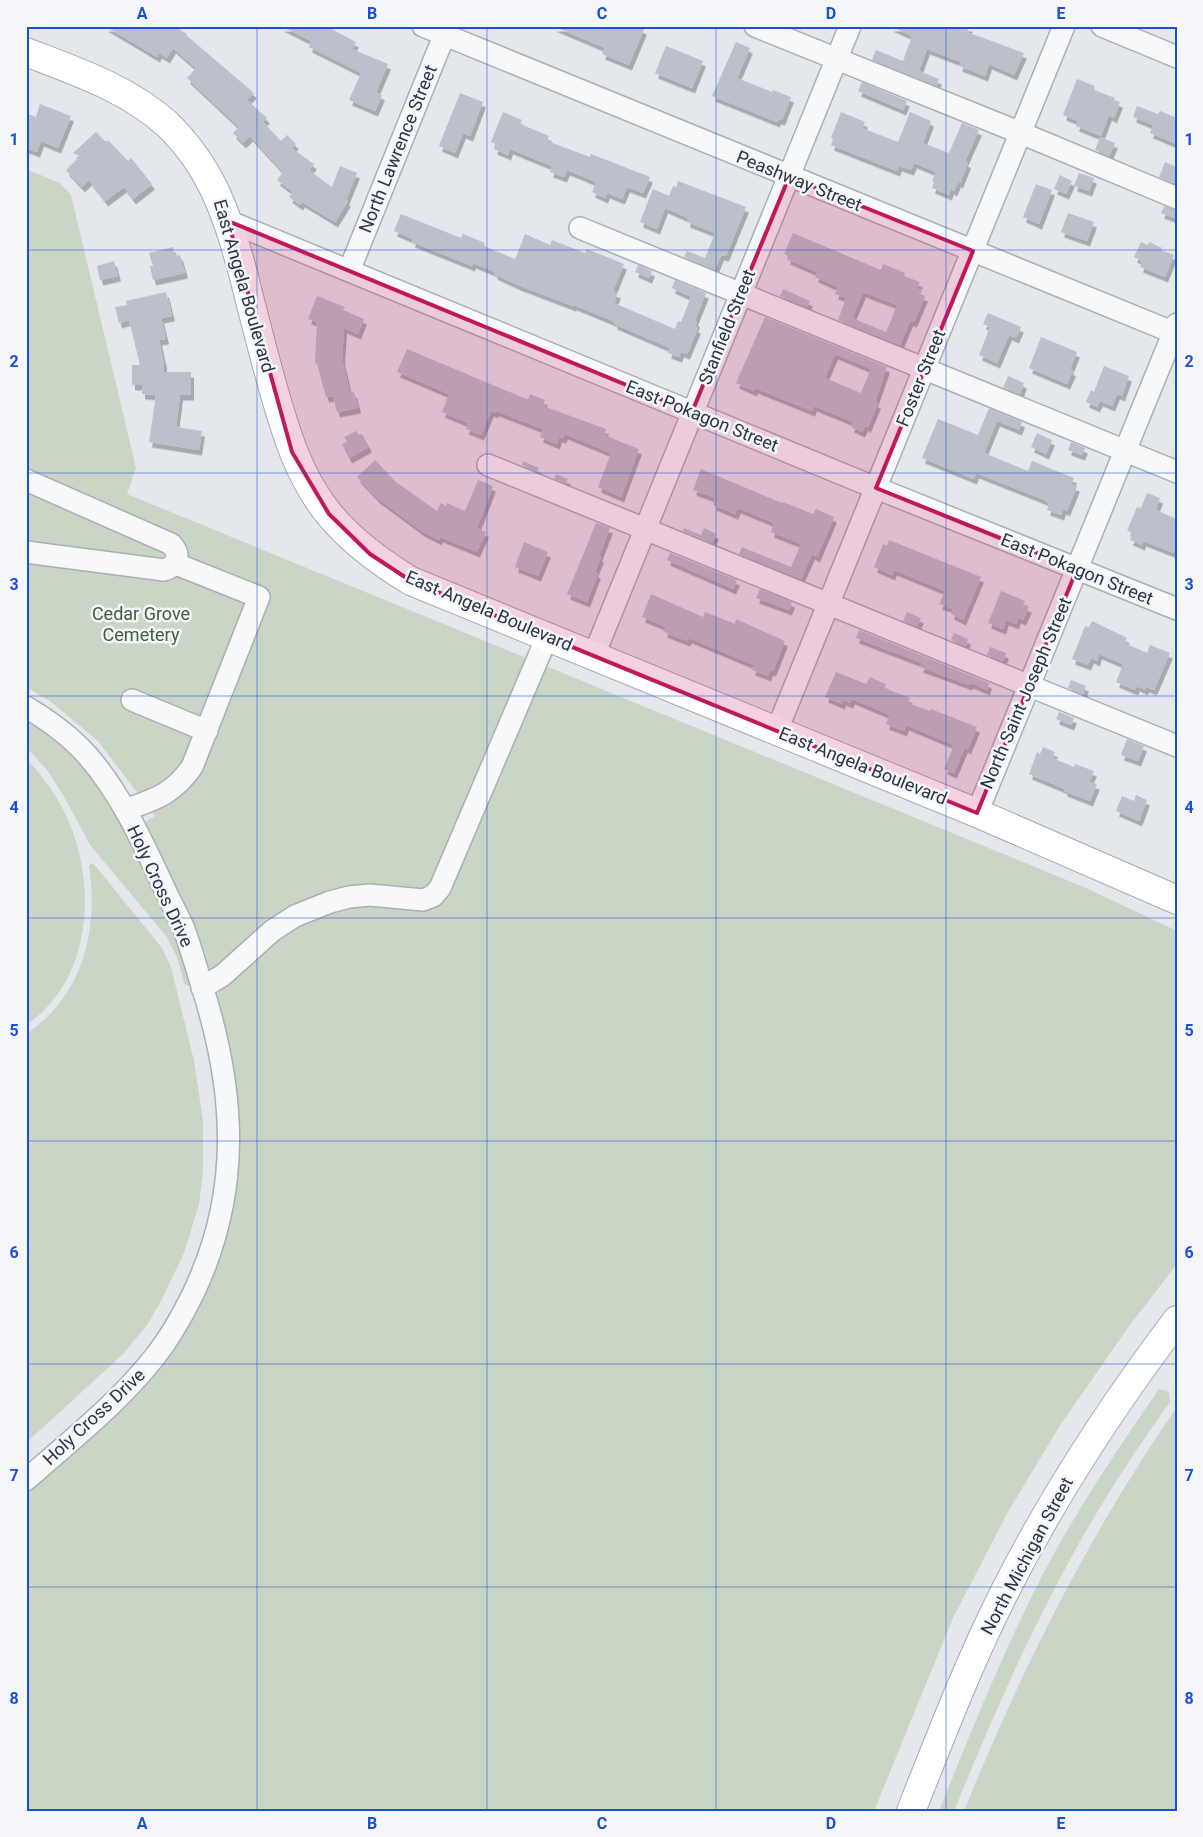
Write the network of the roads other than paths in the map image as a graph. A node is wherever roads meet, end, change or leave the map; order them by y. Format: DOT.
graph roads {
  1 [pos="423,26"];
  2 [pos="755,26"];
  3 [pos="850,26"];
  4 [pos="1064,26"];
  5 [pos="1102,26"];
  6 [pos="446,31"];
  7 [pos="26,52"];
  8 [pos="1177,57"];
  9 [pos="836,59"];
  10 [pos="1021,133"];
  11 [pos="789,177"];
  12 [pos="1177,198"];
  13 [pos="228,220"];
  14 [pos="580,228"];
  15 [pos="973,251"];
  16 [pos="349,271"];
  17 [pos="741,293"];
  18 [pos="1176,330"];
  19 [pos="925,369"];
  20 [pos="692,412"];
  21 [pos="1125,450"];
  22 [pos="488,465"];
  23 [pos="1177,472"];
  24 [pos="26,480"];
  25 [pos="876,488"];
  26 [pos="644,528"];
  27 [pos="26,552"];
  28 [pos="176,564"];
  29 [pos="1077,569"];
  30 [pos="830,604"];
  31 [pos="1177,609"];
  32 [pos="547,637"];
  33 [pos="594,655"];
  34 [pos="1030,685"];
  35 [pos="132,700"];
  36 [pos="26,707"];
  37 [pos="207,730"];
  38 [pos="777,730"];
  39 [pos="1177,746"];
  40 [pos="125,810"];
  41 [pos="976,812"];
  42 [pos="1177,900"];
  43 [pos="202,988"];
  44 [pos="1177,1320"];
  45 [pos="26,1480"];
  46 [pos="911,1811"];
  1 -- 6 [label="street, Peashway Street"];
  2 -- 9 [label="street"];
  3 -- 9 [label="street, Stanfield Street"];
  4 -- 10 [label="street, Foster Street"];
  5 -- 8 [label="street"];
  6 -- 11 [label="street, Peashway Street"];
  6 -- 16 [label="street, North Lawrence Street"];
  7 -- 13 [label="main road, East Angela Boulevard"];
  9 -- 10 [label="street"];
  9 -- 11 [label="street, Stanfield Street"];
  10 -- 12 [label="street"];
  10 -- 15 [label="street, Foster Street"];
  11 -- 15 [label="street, Peashway Street"];
  11 -- 17 [label="street, Stanfield Street"];
  13 -- 16 [label="street, East Pokagon Street"];
  13 -- 32 [label="main road, East Angela Boulevard"];
  14 -- 17 [label="street"];
  15 -- 18 [label="street, Peashway Street"];
  15 -- 19 [label="street, Foster Street"];
  16 -- 20 [label="street, East Pokagon Street"];
  17 -- 19 [label="street"];
  17 -- 20 [label="street, Stanfield Street"];
  18 -- 21 [label="street, North Saint Joseph Street"];
  19 -- 21 [label="street"];
  19 -- 25 [label="street, Foster Street"];
  20 -- 25 [label="street, East Pokagon Street"];
  20 -- 26 [label="street, Stanfield Street"];
  21 -- 23 [label="street"];
  21 -- 29 [label="street, North Saint Joseph Street"];
  22 -- 26 [label="street"];
  24 -- 28 [label="street"];
  25 -- 29 [label="street, East Pokagon Street"];
  25 -- 30 [label="street, Foster Street"];
  26 -- 30 [label="street"];
  26 -- 33 [label="street, Stanfield Street"];
  27 -- 28 [label="street"];
  28 -- 37 [label="street"];
  29 -- 31 [label="street, East Pokagon Street"];
  29 -- 34 [label="street, North Saint Joseph Street"];
  30 -- 34 [label="street"];
  30 -- 38 [label="street, Foster Street"];
  32 -- 33 [label="main road, East Angela Boulevard"];
  32 -- 43 [label="street"];
  33 -- 38 [label="main road, East Angela Boulevard"];
  34 -- 39 [label="street"];
  34 -- 41 [label="street, North Saint Joseph Street"];
  35 -- 37 [label="street"];
  36 -- 40 [label="street, Holy Cross Drive"];
  37 -- 40 [label="street"];
  38 -- 41 [label="main road, East Angela Boulevard"];
  40 -- 43 [label="street, Holy Cross Drive"];
  41 -- 42 [label="main road, East Angela Boulevard"];
  43 -- 45 [label="street, Holy Cross Drive"];
  44 -- 46 [label="main road, North Michigan Street"];
}
